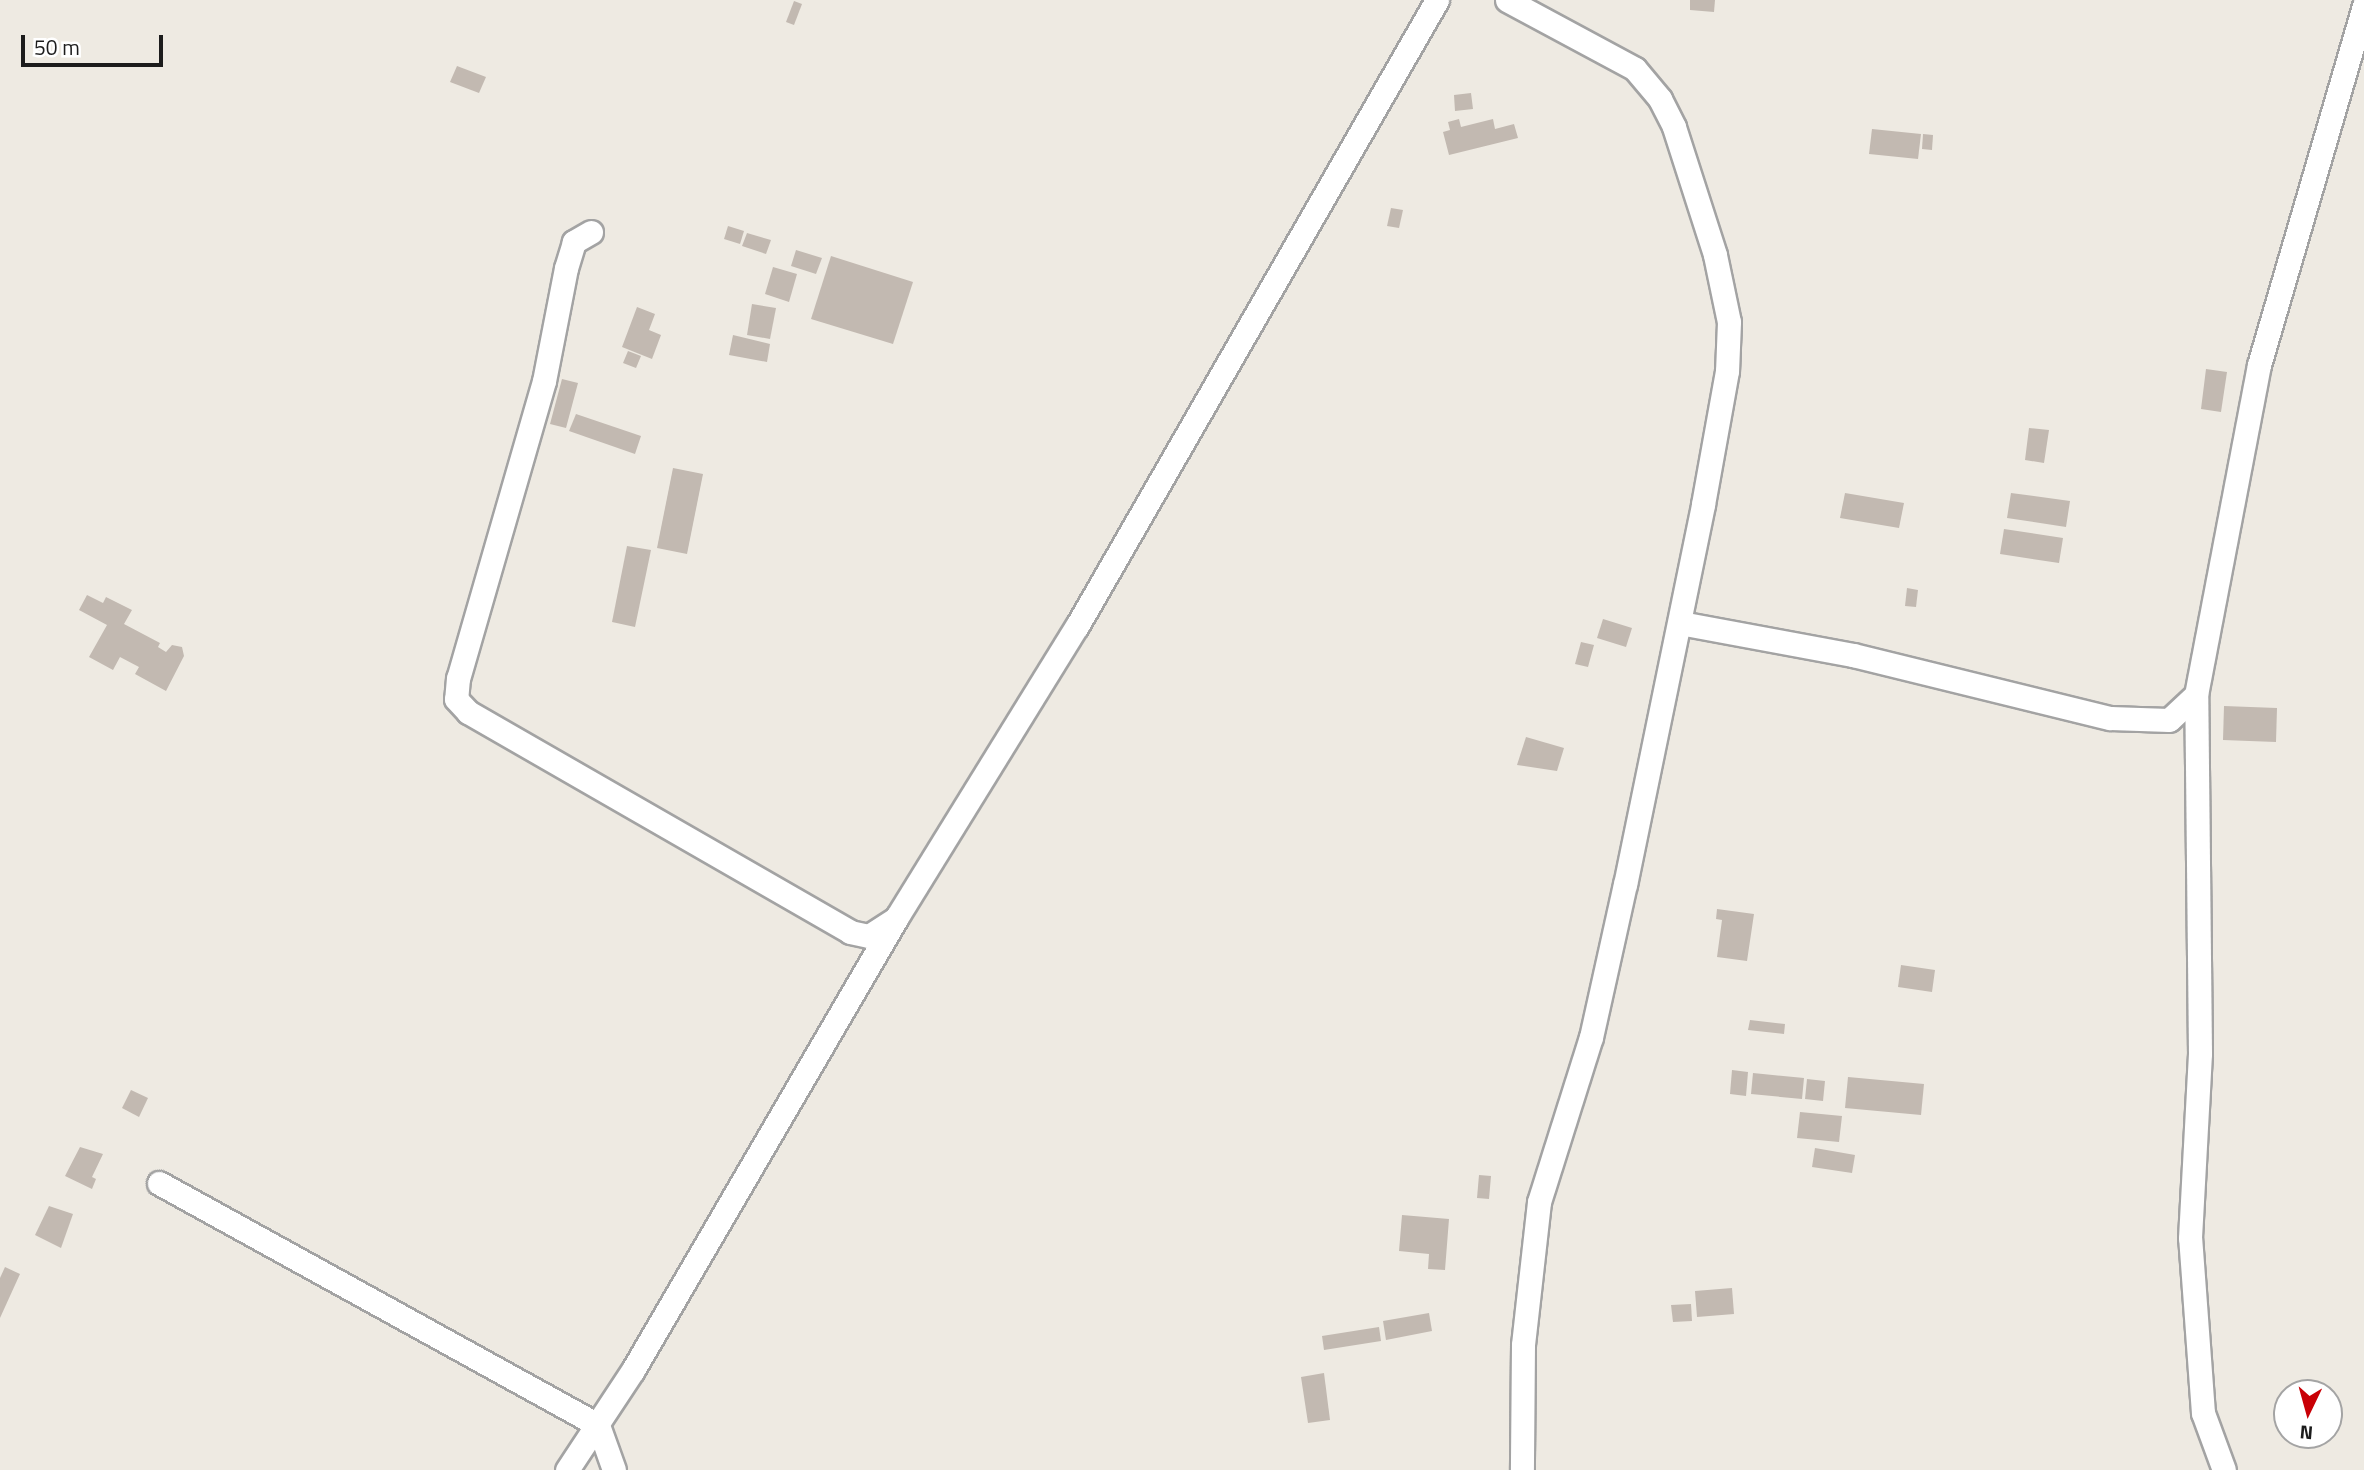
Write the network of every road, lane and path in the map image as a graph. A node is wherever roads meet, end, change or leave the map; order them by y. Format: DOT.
graph roads {
  1 [pos="1437,0"];
  2 [pos="1507,0"];
  3 [pos="2364,5"];
  4 [pos="590,232"];
  5 [pos="1680,623"];
  6 [pos="2196,695"];
  7 [pos="897,918"];
  8 [pos="159,1183"];
  9 [pos="598,1425"];
  10 [pos="567,1470"];
  11 [pos="614,1470"];
  12 [pos="1522,1470"];
  13 [pos="2224,1470"];
  1 -- 7 [label="street"];
  2 -- 5 [label="street"];
  3 -- 6 [label="street"];
  4 -- 7 [label="street"];
  5 -- 6 [label="street"];
  5 -- 12 [label="street"];
  6 -- 13 [label="street"];
  7 -- 9 [label="street"];
  8 -- 9 [label="street"];
  9 -- 10 [label="street"];
  9 -- 11 [label="street"];
}
